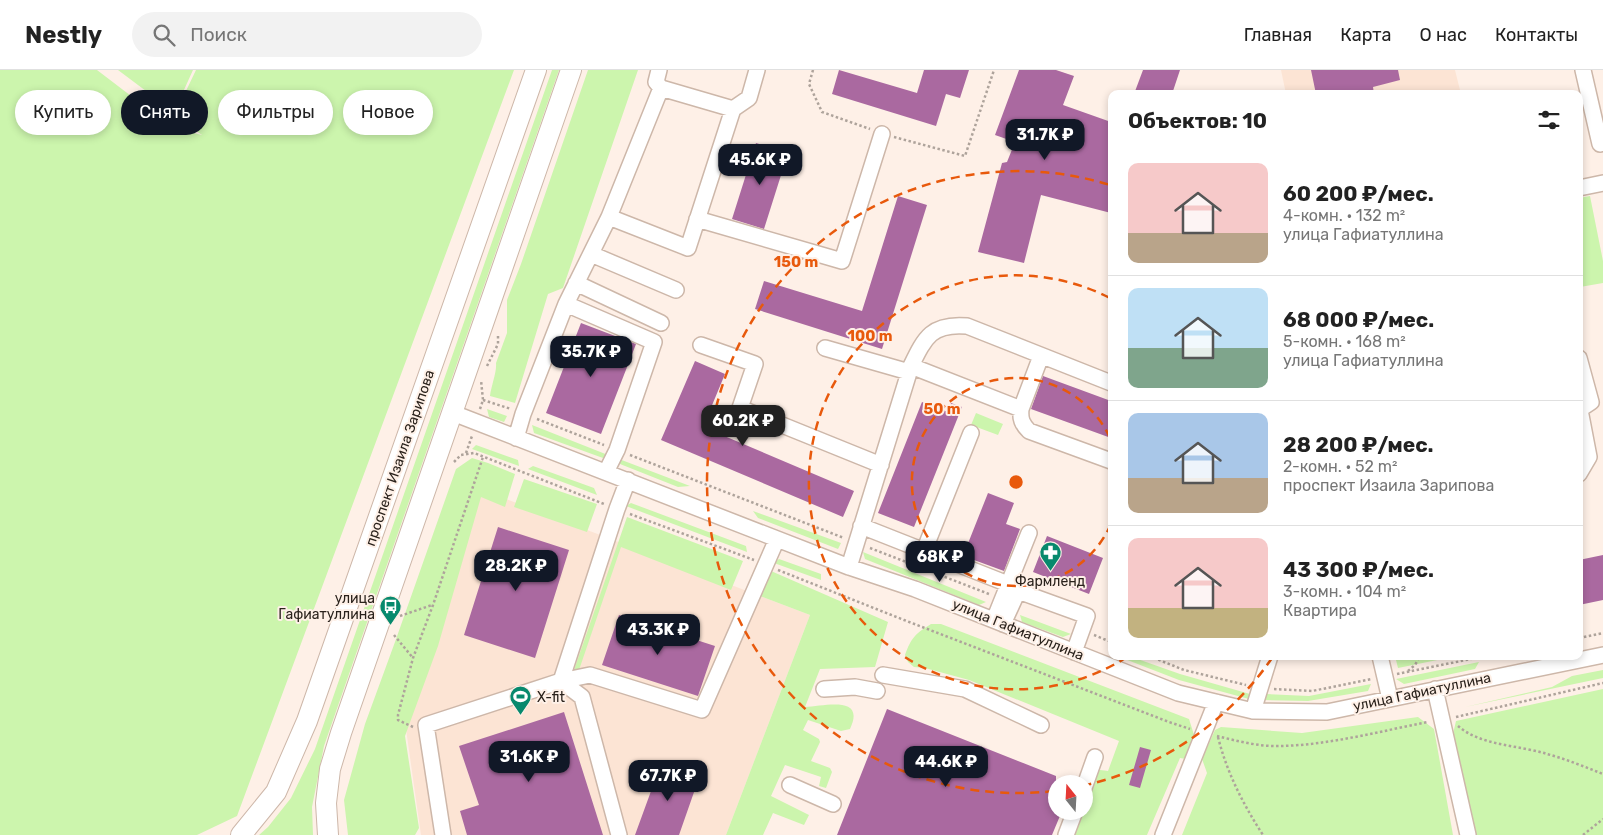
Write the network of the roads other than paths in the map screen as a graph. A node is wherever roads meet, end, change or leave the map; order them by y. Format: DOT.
graph roads {
  1 [pos="536,70"];
  2 [pos="571,70"];
  3 [pos="659,70"];
  4 [pos="757,70"];
  5 [pos="1583,70"];
  6 [pos="661,88"];
  7 [pos="733,109"];
  8 [pos="882,134"];
  9 [pos="1602,148"];
  10 [pos="1603,183"];
  11 [pos="1583,187"];
  12 [pos="609,217"];
  13 [pos="697,219"];
  14 [pos="590,254"];
  15 [pos="576,283"];
  16 [pos="676,290"];
  17 [pos="566,304"];
  18 [pos="662,323"];
  19 [pos="701,345"];
  20 [pos="825,348"];
  21 [pos="1042,356"];
  22 [pos="910,369"];
  23 [pos="1583,373"];
  24 [pos="1108,382"];
  25 [pos="1583,408"];
  26 [pos="1021,409"];
  27 [pos="453,413"];
  28 [pos="1583,426"];
  29 [pos="971,432"];
  30 [pos="516,438"];
  31 [pos="1108,460"];
  32 [pos="881,465"];
  33 [pos="1583,467"];
  34 [pos="606,472"];
  35 [pos="628,480"];
  36 [pos="861,526"];
  37 [pos="1029,533"];
  38 [pos="777,538"];
  39 [pos="924,551"];
  40 [pos="849,567"];
  41 [pos="1008,584"];
  42 [pos="999,622"];
  43 [pos="1074,652"];
  44 [pos="1603,655"];
  45 [pos="1583,659"];
  46 [pos="1269,660"];
  47 [pos="1381,660"];
  48 [pos="1578,660"];
  49 [pos="883,675"];
  50 [pos="561,681"];
  51 [pos="824,689"];
  52 [pos="1435,689"];
  53 [pos="876,691"];
  54 [pos="1390,699"];
  55 [pos="1216,702"];
  56 [pos="1253,711"];
  57 [pos="1041,725"];
  58 [pos="1095,757"];
  59 [pos="1089,775"];
  60 [pos="790,785"];
  61 [pos="833,804"];
  62 [pos="1072,820"];
  63 [pos="241,835"];
  64 [pos="328,835"];
  65 [pos="443,835"];
  66 [pos="619,835"];
  67 [pos="1066,835"];
  68 [pos="1163,835"];
  69 [pos="1468,835"];
  1 -- 63 [label="main road, проспект Изаила Зарипова"];
  2 -- 27 [label="main road"];
  3 -- 6 [label="street"];
  4 -- 7 [label="street"];
  5 -- 9 [label="street"];
  6 -- 7 [label="street"];
  6 -- 12 [label="street"];
  7 -- 13 [label="street"];
  8 -- 13 [label="street"];
  10 -- 11 [label="street"];
  12 -- 13 [label="street"];
  12 -- 14 [label="street"];
  14 -- 15 [label="street"];
  14 -- 16 [label="street"];
  15 -- 17 [label="street"];
  15 -- 18 [label="street"];
  17 -- 30 [label="street"];
  17 -- 34 [label="street"];
  19 -- 32 [label="street"];
  20 -- 22 [label="street"];
  21 -- 22 [label="street"];
  21 -- 24 [label="street"];
  21 -- 26 [label="street"];
  22 -- 26 [label="street"];
  22 -- 32 [label="street"];
  23 -- 25 [label="street"];
  26 -- 31 [label="street"];
  27 -- 30 [label="street, улица Гафиатуллина"];
  27 -- 64 [label="main road"];
  28 -- 33 [label="street"];
  29 -- 39 [label="street"];
  30 -- 34 [label="street, улица Гафиатуллина"];
  32 -- 36 [label="street"];
  34 -- 35 [label="street, улица Гафиатуллина"];
  35 -- 38 [label="street, улица Гафиатуллина"];
  35 -- 50 [label="street"];
  36 -- 39 [label="street"];
  36 -- 40 [label="street"];
  37 -- 41 [label="street"];
  38 -- 40 [label="street, улица Гафиатуллина"];
  38 -- 50 [label="street"];
  39 -- 41 [label="street"];
  40 -- 42 [label="street, улица Гафиатуллина"];
  41 -- 42 [label="street"];
  42 -- 43 [label="street, улица Гафиатуллина"];
  42 -- 43 [label="street"];
  43 -- 55 [label="street, улица Гафиатуллина"];
  44 -- 45 [label="street, улица Гафиатуллина"];
  46 -- 56 [label="street"];
  47 -- 54 [label="street"];
  48 -- 52 [label="street, улица Гафиатуллина"];
  49 -- 57 [label="street"];
  50 -- 65 [label="street"];
  50 -- 66 [label="street"];
  51 -- 53 [label="street"];
  52 -- 54 [label="street, улица Гафиатуллина"];
  52 -- 69 [label="street"];
  54 -- 56 [label="street, улица Гафиатуллина"];
  55 -- 56 [label="street, улица Гафиатуллина"];
  55 -- 68 [label="street"];
  58 -- 59 [label="street"];
  60 -- 61 [label="street"];
  62 -- 67 [label="street"];
}
